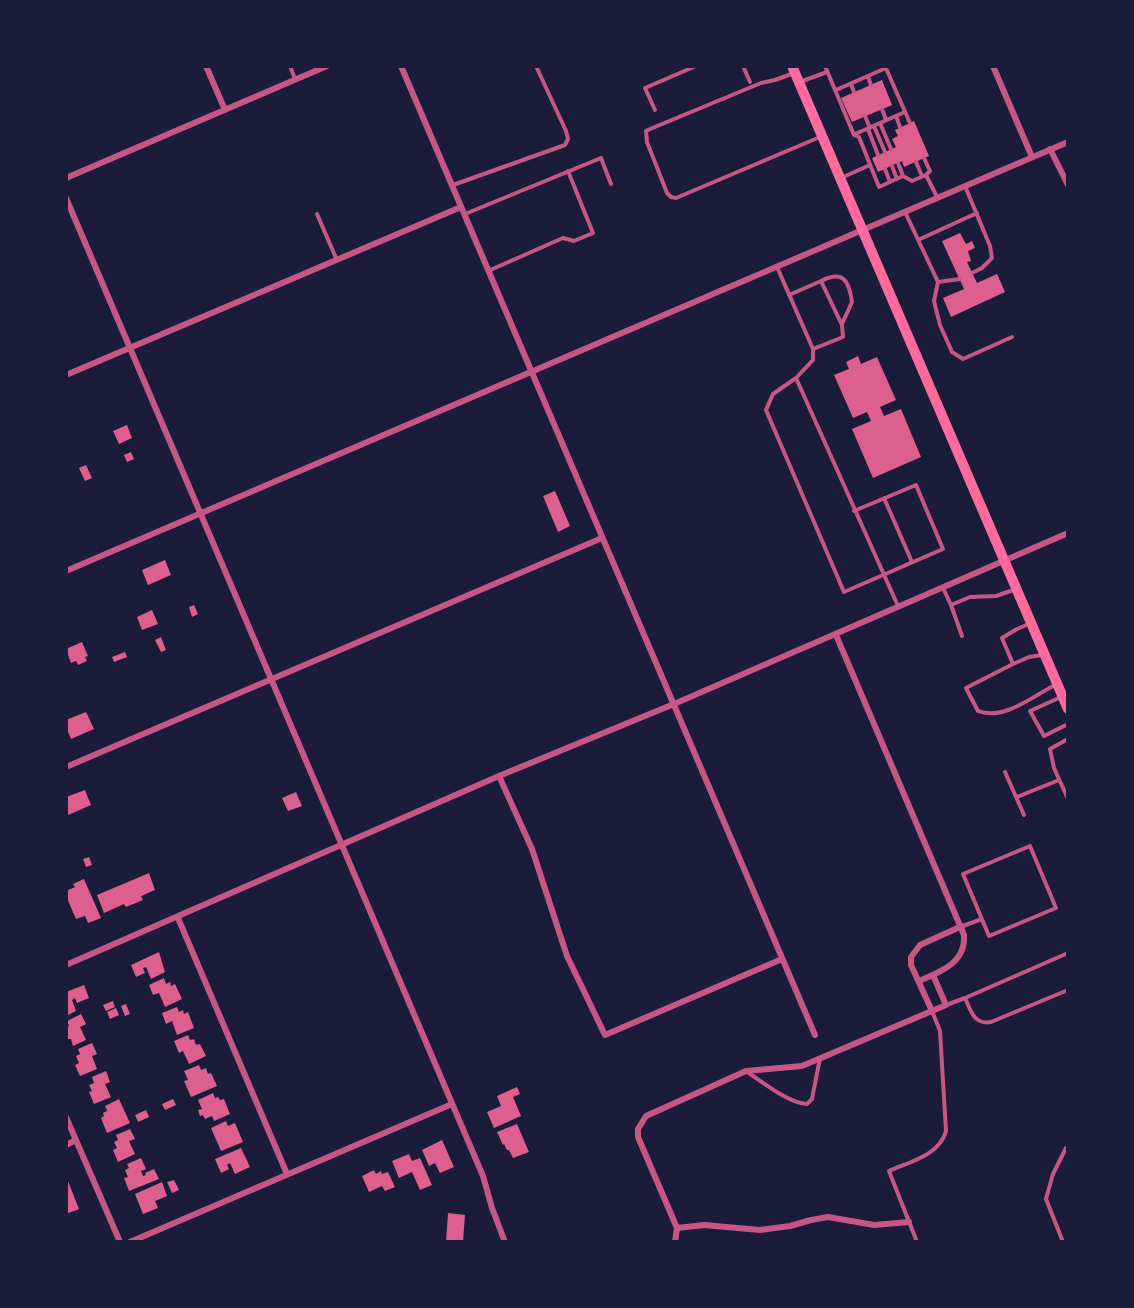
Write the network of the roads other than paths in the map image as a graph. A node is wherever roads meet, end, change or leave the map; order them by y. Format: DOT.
graph roads {
  1 [pos="206,66"];
  2 [pos="290,66"];
  3 [pos="327,66"];
  4 [pos="401,66"];
  5 [pos="536,66"];
  6 [pos="696,66"];
  7 [pos="743,66"];
  8 [pos="825,66"];
  9 [pos="993,66"];
  10 [pos="886,67"];
  11 [pos="314,68"];
  12 [pos="827,72"];
  13 [pos="795,74"];
  14 [pos="868,77"];
  15 [pos="295,80"];
  16 [pos="750,82"];
  17 [pos="851,84"];
  18 [pos="871,85"];
  19 [pos="836,90"];
  20 [pos="854,92"];
  21 [pos="882,109"];
  22 [pos="225,110"];
  23 [pos="655,110"];
  24 [pos="905,112"];
  25 [pos="865,116"];
  26 [pos="896,116"];
  27 [pos="886,120"];
  28 [pos="880,123"];
  29 [pos="910,123"];
  30 [pos="900,127"];
  31 [pos="871,128"];
  32 [pos="854,135"];
  33 [pos="822,136"];
  34 [pos="1068,141"];
  35 [pos="891,149"];
  36 [pos="1050,149"];
  37 [pos="885,152"];
  38 [pos="879,155"];
  39 [pos="1032,157"];
  40 [pos="924,158"];
  41 [pos="916,162"];
  42 [pos="898,163"];
  43 [pos="870,165"];
  44 [pos="892,166"];
  45 [pos="885,169"];
  46 [pos="568,171"];
  47 [pos="903,176"];
  48 [pos="924,176"];
  49 [pos="66,178"];
  50 [pos="840,178"];
  51 [pos="897,179"];
  52 [pos="890,182"];
  53 [pos="611,184"];
  54 [pos="452,185"];
  55 [pos="1068,185"];
  56 [pos="965,186"];
  57 [pos="937,197"];
  58 [pos="66,198"];
  59 [pos="461,207"];
  60 [pos="905,211"];
  61 [pos="977,213"];
  62 [pos="317,214"];
  63 [pos="464,215"];
  64 [pos="863,230"];
  65 [pos="918,240"];
  66 [pos="336,258"];
  67 [pos="776,267"];
  68 [pos="488,271"];
  69 [pos="972,273"];
  70 [pos="960,279"];
  71 [pos="821,281"];
  72 [pos="938,282"];
  73 [pos="789,295"];
  74 [pos="842,325"];
  75 [pos="1012,337"];
  76 [pos="129,347"];
  77 [pos="813,349"];
  78 [pos="532,372"];
  79 [pos="66,375"];
  80 [pos="796,378"];
  81 [pos="884,498"];
  82 [pos="854,511"];
  83 [pos="200,512"];
  84 [pos="1068,534"];
  85 [pos="602,538"];
  86 [pos="1005,561"];
  87 [pos="912,562"];
  88 [pos="66,571"];
  89 [pos="883,573"];
  90 [pos="943,588"];
  91 [pos="1017,589"];
  92 [pos="951,605"];
  93 [pos="898,607"];
  94 [pos="1032,623"];
  95 [pos="836,634"];
  96 [pos="962,636"];
  97 [pos="1045,655"];
  98 [pos="1013,664"];
  99 [pos="271,678"];
  100 [pos="1058,684"];
  101 [pos="1063,696"];
  102 [pos="674,704"];
  103 [pos="1068,709"];
  104 [pos="1068,724"];
  105 [pos="1068,739"];
  106 [pos="66,767"];
  107 [pos="1005,772"];
  108 [pos="499,776"];
  109 [pos="1059,780"];
  110 [pos="1066,787"];
  111 [pos="1017,797"];
  112 [pos="1068,800"];
  113 [pos="1024,815"];
  114 [pos="342,846"];
  115 [pos="178,918"];
  116 [pos="982,919"];
  117 [pos="962,926"];
  118 [pos="1068,953"];
  119 [pos="782,959"];
  120 [pos="66,965"];
  121 [pos="933,975"];
  122 [pos="918,981"];
  123 [pos="1068,990"];
  124 [pos="965,998"];
  125 [pos="946,1005"];
  126 [pos="932,1011"];
  127 [pos="815,1035"];
  128 [pos="820,1058"];
  129 [pos="746,1071"];
  130 [pos="452,1104"];
  131 [pos="66,1117"];
  132 [pos="76,1140"];
  133 [pos="66,1145"];
  134 [pos="1068,1148"];
  135 [pos="287,1174"];
  136 [pos="909,1222"];
  137 [pos="677,1228"];
  138 [pos="120,1242"];
  139 [pos="130,1242"];
  140 [pos="505,1242"];
  141 [pos="675,1242"];
  142 [pos="917,1242"];
  143 [pos="1063,1242"];
  1 -- 22 [label="street"];
  2 -- 15 [label="lane"];
  3 -- 11 [label="street"];
  4 -- 54 [label="street"];
  5 -- 54 [label="lane"];
  6 -- 23 [label="lane"];
  7 -- 16 [label="lane"];
  8 -- 12 [label="lane"];
  9 -- 39 [label="street"];
  10 -- 14 [label="lane"];
  10 -- 24 [label="lane"];
  11 -- 15 [label="street"];
  12 -- 13 [label="lane"];
  12 -- 19 [label="lane"];
  13 -- 33 [label="main road"];
  13 -- 33 [label="lane"];
  14 -- 17 [label="lane"];
  14 -- 18 [label="lane"];
  15 -- 22 [label="street"];
  17 -- 19 [label="lane"];
  17 -- 20 [label="lane"];
  19 -- 32 [label="lane"];
  21 -- 27 [label="lane"];
  22 -- 49 [label="street"];
  24 -- 26 [label="lane"];
  24 -- 29 [label="lane"];
  25 -- 31 [label="lane"];
  26 -- 27 [label="lane"];
  26 -- 30 [label="lane"];
  27 -- 28 [label="lane"];
  28 -- 31 [label="lane"];
  28 -- 35 [label="lane"];
  31 -- 32 [label="lane"];
  31 -- 37 [label="lane"];
  31 -- 38 [label="lane"];
  32 -- 43 [label="lane"];
  33 -- 50 [label="main road"];
  34 -- 36 [label="street"];
  36 -- 39 [label="street"];
  36 -- 55 [label="street"];
  39 -- 56 [label="street"];
  40 -- 48 [label="lane"];
  41 -- 48 [label="lane"];
  42 -- 47 [label="lane"];
  43 -- 50 [label="lane"];
  43 -- 52 [label="lane"];
  44 -- 51 [label="lane"];
  45 -- 52 [label="lane"];
  46 -- 53 [label="lane"];
  46 -- 63 [label="lane"];
  46 -- 68 [label="lane"];
  47 -- 48 [label="lane"];
  47 -- 51 [label="lane"];
  48 -- 57 [label="lane"];
  50 -- 64 [label="main road"];
  51 -- 52 [label="lane"];
  54 -- 59 [label="street"];
  56 -- 57 [label="street"];
  56 -- 61 [label="lane"];
  57 -- 60 [label="street"];
  58 -- 76 [label="street"];
  59 -- 63 [label="street"];
  59 -- 66 [label="street"];
  60 -- 64 [label="street"];
  60 -- 65 [label="lane"];
  61 -- 65 [label="lane"];
  61 -- 69 [label="lane"];
  62 -- 66 [label="lane"];
  63 -- 68 [label="street"];
  64 -- 67 [label="street"];
  64 -- 86 [label="main road"];
  65 -- 72 [label="lane"];
  66 -- 76 [label="street"];
  67 -- 73 [label="lane"];
  67 -- 78 [label="street"];
  68 -- 78 [label="street"];
  70 -- 72 [label="lane"];
  71 -- 73 [label="lane"];
  71 -- 74 [label="lane"];
  71 -- 74 [label="lane"];
  72 -- 75 [label="lane"];
  73 -- 77 [label="lane"];
  74 -- 77 [label="lane"];
  76 -- 79 [label="street"];
  76 -- 83 [label="street"];
  77 -- 80 [label="lane"];
  78 -- 83 [label="street"];
  78 -- 85 [label="street"];
  80 -- 82 [label="lane"];
  80 -- 89 [label="lane"];
  81 -- 82 [label="lane"];
  81 -- 87 [label="lane"];
  81 -- 87 [label="lane"];
  82 -- 89 [label="lane"];
  83 -- 88 [label="street"];
  83 -- 99 [label="street"];
  84 -- 86 [label="street"];
  85 -- 99 [label="street"];
  85 -- 102 [label="street"];
  86 -- 90 [label="street"];
  86 -- 91 [label="main road"];
  87 -- 89 [label="lane"];
  89 -- 93 [label="lane"];
  90 -- 92 [label="lane"];
  90 -- 93 [label="street"];
  91 -- 92 [label="lane"];
  91 -- 94 [label="main road"];
  92 -- 96 [label="lane"];
  93 -- 95 [label="street"];
  94 -- 97 [label="main road"];
  94 -- 98 [label="lane"];
  95 -- 102 [label="street"];
  95 -- 117 [label="street"];
  97 -- 98 [label="lane"];
  97 -- 100 [label="main road"];
  98 -- 100 [label="lane"];
  99 -- 106 [label="street"];
  99 -- 114 [label="street"];
  100 -- 101 [label="main road"];
  101 -- 103 [label="main road"];
  101 -- 104 [label="lane"];
  102 -- 108 [label="street"];
  102 -- 119 [label="street"];
  105 -- 109 [label="lane"];
  107 -- 111 [label="lane"];
  108 -- 114 [label="street"];
  108 -- 119 [label="street"];
  109 -- 110 [label="lane"];
  109 -- 111 [label="lane"];
  110 -- 112 [label="lane"];
  111 -- 113 [label="lane"];
  114 -- 115 [label="street"];
  114 -- 130 [label="street"];
  115 -- 120 [label="street"];
  115 -- 135 [label="street"];
  116 -- 116 [label="lane"];
  116 -- 117 [label="lane"];
  117 -- 121 [label="street"];
  117 -- 122 [label="street"];
  118 -- 124 [label="lane"];
  119 -- 127 [label="street"];
  121 -- 122 [label="street"];
  121 -- 125 [label="street"];
  122 -- 126 [label="street"];
  123 -- 124 [label="lane"];
  124 -- 125 [label="lane"];
  125 -- 126 [label="street"];
  126 -- 128 [label="street"];
  126 -- 136 [label="lane"];
  128 -- 129 [label="street"];
  128 -- 129 [label="lane"];
  129 -- 137 [label="street"];
  130 -- 135 [label="street"];
  130 -- 140 [label="street"];
  131 -- 132 [label="street"];
  132 -- 133 [label="street"];
  132 -- 138 [label="street"];
  134 -- 143 [label="lane"];
  135 -- 139 [label="street"];
  136 -- 137 [label="street"];
  136 -- 142 [label="lane"];
  137 -- 141 [label="street"];
}
